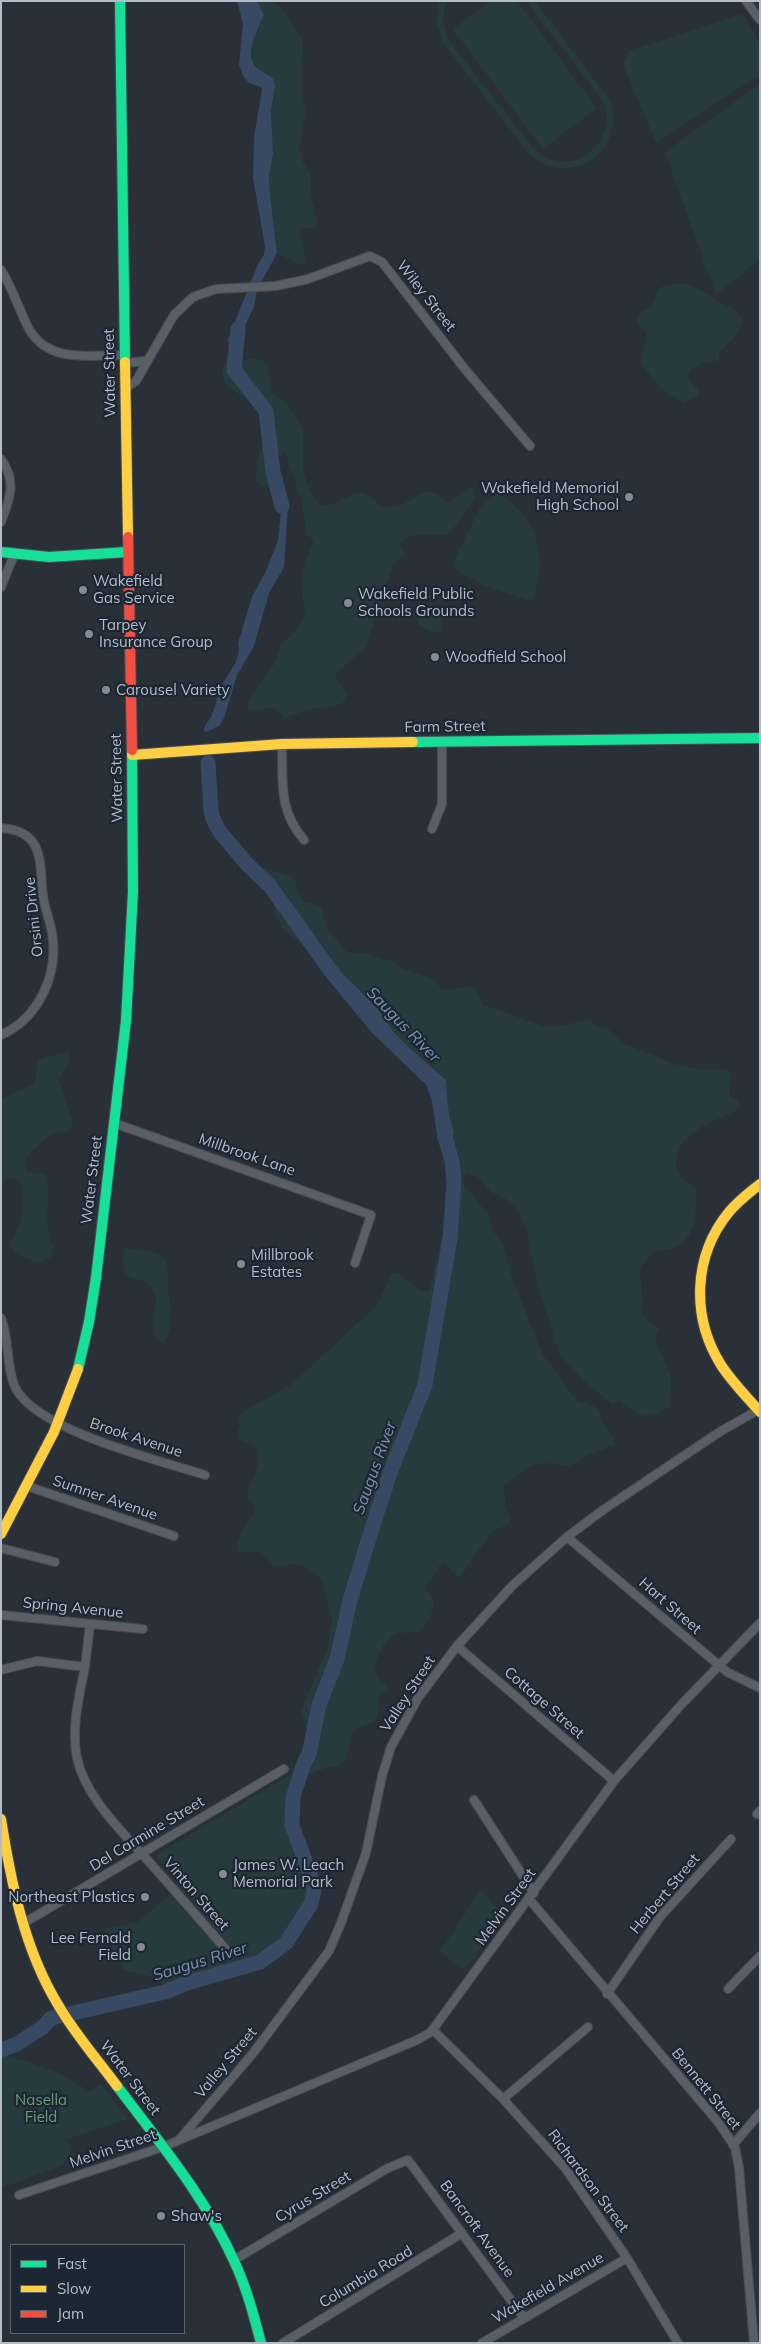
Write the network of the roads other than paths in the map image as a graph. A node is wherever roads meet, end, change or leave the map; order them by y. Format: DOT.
graph roads {
  1 [pos="120,1"];
  2 [pos="746,1"];
  3 [pos="760,20"];
  4 [pos="1,270"];
  5 [pos="125,359"];
  6 [pos="147,361"];
  7 [pos="126,388"];
  8 [pos="530,446"];
  9 [pos="1,459"];
  10 [pos="1,522"];
  11 [pos="1,552"];
  12 [pos="128,552"];
  13 [pos="14,555"];
  14 [pos="1,587"];
  15 [pos="760,738"];
  16 [pos="442,742"];
  17 [pos="282,744"];
  18 [pos="132,755"];
  19 [pos="1,828"];
  20 [pos="432,829"];
  21 [pos="304,840"];
  22 [pos="1,1036"];
  23 [pos="114,1123"];
  24 [pos="760,1184"];
  25 [pos="355,1263"];
  26 [pos="1,1318"];
  27 [pos="759,1410"];
  28 [pos="58,1425"];
  29 [pos="205,1475"];
  30 [pos="27,1486"];
  31 [pos="1,1534"];
  32 [pos="174,1536"];
  33 [pos="567,1537"];
  34 [pos="1,1548"];
  35 [pos="55,1562"];
  36 [pos="1,1615"];
  37 [pos="760,1623"];
  38 [pos="90,1624"];
  39 [pos="143,1628"];
  40 [pos="457,1646"];
  41 [pos="719,1665"];
  42 [pos="85,1667"];
  43 [pos="1,1670"];
  44 [pos="760,1688"];
  45 [pos="284,1769"];
  46 [pos="614,1781"];
  47 [pos="474,1800"];
  48 [pos="1,1819"];
  49 [pos="731,1839"];
  50 [pos="3,1844"];
  51 [pos="142,1853"];
  52 [pos="531,1896"];
  53 [pos="24,1923"];
  54 [pos="229,1953"];
  55 [pos="760,1956"];
  56 [pos="728,1990"];
  57 [pos="607,1994"];
  58 [pos="588,2027"];
  59 [pos="434,2030"];
  60 [pos="503,2099"];
  61 [pos="760,2113"];
  62 [pos="198,2118"];
  63 [pos="216,2125"];
  64 [pos="177,2141"];
  65 [pos="733,2145"];
  66 [pos="163,2147"];
  67 [pos="406,2160"];
  68 [pos="19,2195"];
  69 [pos="462,2233"];
  70 [pos="627,2258"];
  71 [pos="234,2260"];
  72 [pos="524,2318"];
  73 [pos="262,2343"];
  74 [pos="283,2343"];
  75 [pos="482,2343"];
  76 [pos="678,2343"];
  77 [pos="754,2343"];
  1 -- 5 [label="main road, Water Street"];
  2 -- 3 [label="street"];
  4 -- 5 [label="street"];
  5 -- 6 [label="street"];
  5 -- 7 [label="main road, Water Street"];
  6 -- 7 [label="street, Wiley Street"];
  6 -- 8 [label="street, Wiley Street"];
  7 -- 12 [label="main road, Water Street"];
  9 -- 10 [label="street"];
  11 -- 13 [label="main road"];
  12 -- 13 [label="main road"];
  12 -- 18 [label="main road, Water Street"];
  13 -- 14 [label="street"];
  15 -- 16 [label="main road, Farm Street"];
  16 -- 17 [label="main road, Farm Street"];
  16 -- 20 [label="street"];
  17 -- 18 [label="main road, Farm Street"];
  17 -- 21 [label="street"];
  18 -- 23 [label="main road, Water Street"];
  19 -- 22 [label="street, Orsini Drive"];
  23 -- 25 [label="street, Millbrook Lane"];
  23 -- 28 [label="main road, Water Street"];
  24 -- 27 [label="main road"];
  26 -- 28 [label="street, Brook Avenue"];
  27 -- 33 [label="street, Valley Street"];
  28 -- 29 [label="street, Brook Avenue"];
  28 -- 30 [label="main road, Water Street"];
  30 -- 31 [label="main road, Water Street"];
  30 -- 32 [label="street, Sumner Avenue"];
  33 -- 40 [label="street, Valley Street"];
  33 -- 41 [label="street, Hart Street"];
  34 -- 35 [label="street"];
  36 -- 38 [label="street, Spring Avenue"];
  37 -- 41 [label="street, Melvin Street"];
  38 -- 39 [label="street, Spring Avenue"];
  38 -- 42 [label="street, Vinton Street"];
  40 -- 46 [label="street, Cottage Street"];
  40 -- 62 [label="street, Valley Street"];
  41 -- 44 [label="street, Hart Street"];
  41 -- 46 [label="street, Melvin Street"];
  42 -- 43 [label="street"];
  42 -- 51 [label="street, Vinton Street"];
  45 -- 51 [label="street, Del Carmine Street"];
  46 -- 52 [label="street, Melvin Street"];
  47 -- 52 [label="street, Bennett Street"];
  48 -- 50 [label="main road, Water Street"];
  49 -- 57 [label="street, Herbert Street"];
  50 -- 53 [label="main road, Water Street"];
  51 -- 53 [label="street, Del Carmine Street"];
  51 -- 54 [label="street, Vinton Street"];
  52 -- 57 [label="street, Bennett Street"];
  52 -- 59 [label="street, Melvin Street"];
  53 -- 66 [label="main road, Water Street"];
  55 -- 56 [label="street"];
  57 -- 65 [label="street, Bennett Street"];
  58 -- 60 [label="street"];
  59 -- 60 [label="street, Richardson Street"];
  59 -- 63 [label="street, Melvin Street"];
  60 -- 70 [label="street, Richardson Street"];
  61 -- 65 [label="street"];
  62 -- 63 [label="street"];
  62 -- 64 [label="street, Valley Street"];
  63 -- 64 [label="street, Melvin Street"];
  64 -- 66 [label="street, Melvin Street"];
  65 -- 77 [label="street, Bennett Street"];
  66 -- 68 [label="street, Melvin Street"];
  66 -- 71 [label="main road, Water Street"];
  67 -- 69 [label="street, Bancroft Avenue"];
  67 -- 71 [label="street, Cyrus Street"];
  69 -- 72 [label="street, Bancroft Avenue"];
  69 -- 74 [label="street, Columbia Road"];
  70 -- 72 [label="street, Wakefield Avenue"];
  70 -- 76 [label="street, Richardson Street"];
  71 -- 73 [label="main road, Water Street"];
  72 -- 75 [label="street, Wakefield Avenue"];
}
